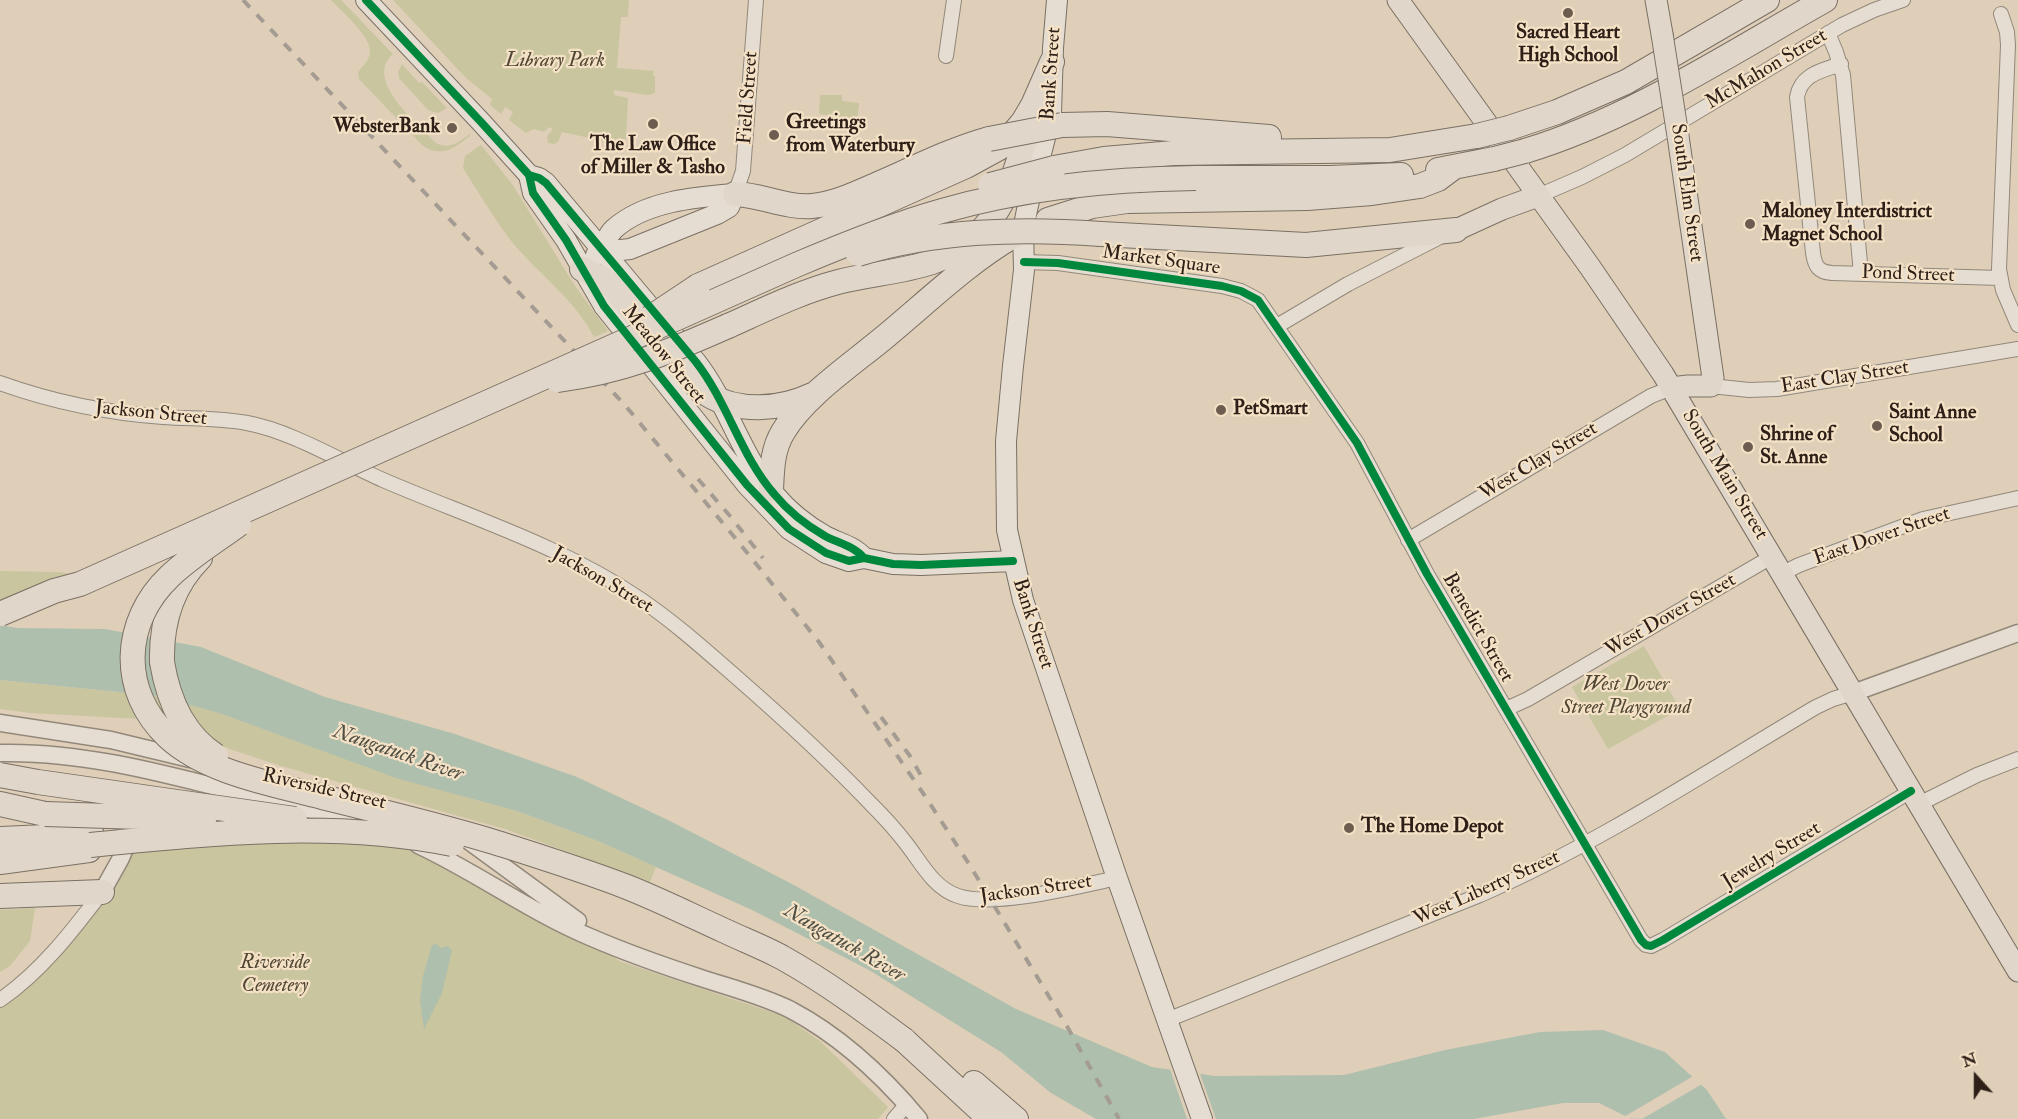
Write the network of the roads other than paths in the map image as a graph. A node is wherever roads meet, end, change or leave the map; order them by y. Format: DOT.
graph roads {
  1 [pos="366,0"];
  2 [pos="756,0"];
  3 [pos="954,0"];
  4 [pos="1057,0"];
  5 [pos="1398,0"];
  6 [pos="1656,0"];
  7 [pos="1767,0"];
  8 [pos="1826,0"];
  9 [pos="1903,0"];
  10 [pos="2001,14"];
  11 [pos="1828,33"];
  12 [pos="946,56"];
  13 [pos="1052,62"];
  14 [pos="1841,64"];
  15 [pos="1041,88"];
  16 [pos="1408,148"];
  17 [pos="1454,167"];
  18 [pos="529,175"];
  19 [pos="735,194"];
  20 [pos="1538,196"];
  21 [pos="1456,230"];
  22 [pos="603,249"];
  23 [pos="1024,261"];
  24 [pos="582,269"];
  25 [pos="783,270"];
  26 [pos="1861,274"];
  27 [pos="2000,278"];
  28 [pos="698,301"];
  29 [pos="2018,325"];
  30 [pos="1277,326"];
  31 [pos="2018,349"];
  32 [pos="0,383"];
  33 [pos="528,383"];
  34 [pos="826,385"];
  35 [pos="1711,387"];
  36 [pos="1671,388"];
  37 [pos="722,401"];
  38 [pos="771,490"];
  39 [pos="285,492"];
  40 [pos="2018,498"];
  41 [pos="1408,540"];
  42 [pos="864,558"];
  43 [pos="1013,561"];
  44 [pos="1778,565"];
  45 [pos="80,584"];
  46 [pos="0,614"];
  47 [pos="0,622"];
  48 [pos="2018,633"];
  49 [pos="1853,693"];
  50 [pos="1506,709"];
  51 [pos="0,723"];
  52 [pos="148,749"];
  53 [pos="0,753"];
  54 [pos="2018,759"];
  55 [pos="144,770"];
  56 [pos="0,775"];
  57 [pos="1915,798"];
  58 [pos="0,804"];
  59 [pos="0,814"];
  60 [pos="45,814"];
  61 [pos="317,822"];
  62 [pos="0,838"];
  63 [pos="491,841"];
  64 [pos="90,843"];
  65 [pos="1585,844"];
  66 [pos="0,852"];
  67 [pos="0,862"];
  68 [pos="1117,878"];
  69 [pos="102,892"];
  70 [pos="0,896"];
  71 [pos="709,924"];
  72 [pos="610,945"];
  73 [pos="1648,946"];
  74 [pos="2018,971"];
  75 [pos="0,999"];
  76 [pos="1167,1020"];
  77 [pos="922,1056"];
  78 [pos="907,1104"];
  79 [pos="894,1119"];
  80 [pos="919,1119"];
  81 [pos="976,1119"];
  82 [pos="990,1119"];
  83 [pos="1016,1119"];
  84 [pos="1202,1119"];
  1 -- 18 [label="main road, Meadow Street"];
  2 -- 19 [label="street, Field Street"];
  3 -- 12 [label="street"];
  4 -- 13 [label="main road, Bank Street"];
  5 -- 20 [label="main road, South Main Street"];
  6 -- 35 [label="main road, South Elm Street, bridge"];
  7 -- 16 [label="highway, bridge"];
  8 -- 17 [label="highway, bridge"];
  9 -- 11 [label="street, McMahon Street"];
  10 -- 27 [label="street"];
  11 -- 14 [label="street"];
  11 -- 20 [label="street, McMahon Street"];
  13 -- 15 [label="highway"];
  13 -- 23 [label="main road, Bank Street"];
  14 -- 26 [label="street"];
  14 -- 26 [label="street, Pond Street"];
  15 -- 28 [label="highway"];
  15 -- 33 [label="highway, bridge"];
  16 -- 19 [label="highway, bridge"];
  16 -- 28 [label="highway, bridge"];
  17 -- 25 [label="highway, bridge"];
  17 -- 34 [label="highway, bridge"];
  18 -- 22 [label="main road, Meadow Street"];
  18 -- 24 [label="main road, Meadow Street"];
  19 -- 22 [label="main road, Field Street"];
  19 -- 22 [label="main road"];
  20 -- 21 [label="main road"];
  20 -- 36 [label="main road, South Main Street"];
  21 -- 25 [label="highway, bridge"];
  21 -- 30 [label="street"];
  22 -- 24 [label="main road"];
  22 -- 37 [label="main road, Meadow Street"];
  23 -- 30 [label="street, Market Square"];
  23 -- 43 [label="main road, Bank Street"];
  24 -- 37 [label="highway"];
  24 -- 42 [label="main road, Meadow Street"];
  25 -- 28 [label="highway, bridge"];
  26 -- 27 [label="street, Pond Street"];
  27 -- 29 [label="street"];
  28 -- 33 [label="highway, bridge"];
  28 -- 39 [label="highway, bridge"];
  30 -- 41 [label="street, Benedict Street"];
  31 -- 35 [label="street, East Clay Street"];
  32 -- 68 [label="street, Jackson Street"];
  33 -- 39 [label="highway, bridge"];
  34 -- 37 [label="highway"];
  34 -- 38 [label="highway"];
  35 -- 36 [label="main road, East Clay Street"];
  36 -- 41 [label="street, West Clay Street"];
  36 -- 44 [label="main road, South Main Street"];
  37 -- 38 [label="main road, Meadow Street"];
  38 -- 42 [label="main road, Meadow Street"];
  39 -- 45 [label="highway, bridge"];
  39 -- 63 [label="highway, bridge"];
  39 -- 71 [label="highway, bridge"];
  40 -- 44 [label="street, East Dover Street"];
  41 -- 50 [label="street, Benedict Street"];
  42 -- 43 [label="main road, Meadow Street"];
  43 -- 68 [label="main road, Bank Street"];
  44 -- 49 [label="main road, South Main Street"];
  44 -- 50 [label="street, West Dover Street"];
  45 -- 46 [label="highway, bridge"];
  45 -- 47 [label="highway, bridge"];
  48 -- 49 [label="street"];
  49 -- 57 [label="main road, South Main Street"];
  49 -- 65 [label="street, West Liberty Street"];
  50 -- 65 [label="street, Benedict Street"];
  51 -- 52 [label="street, Riverside Street"];
  52 -- 55 [label="street"];
  52 -- 72 [label="street, Riverside Street"];
  53 -- 55 [label="street, Riverside Street"];
  54 -- 57 [label="street, Jewelry Street"];
  55 -- 69 [label="street"];
  55 -- 72 [label="street, Riverside Street"];
  56 -- 61 [label="highway, bridge"];
  57 -- 73 [label="street, Jewelry Street"];
  57 -- 74 [label="main road, South Main Street"];
  58 -- 60 [label="highway"];
  59 -- 60 [label="highway"];
  60 -- 61 [label="highway, bridge"];
  61 -- 63 [label="highway, bridge"];
  62 -- 64 [label="highway"];
  63 -- 77 [label="highway, bridge"];
  64 -- 66 [label="highway"];
  64 -- 67 [label="highway"];
  64 -- 71 [label="highway, bridge"];
  65 -- 73 [label="street, Benedict Street"];
  65 -- 76 [label="street, West Liberty Street"];
  68 -- 76 [label="main road, Bank Street"];
  69 -- 70 [label="highway"];
  69 -- 75 [label="street"];
  71 -- 81 [label="highway, bridge"];
  72 -- 78 [label="street, Riverside Street"];
  76 -- 84 [label="main road, Bank Street"];
  77 -- 82 [label="highway"];
  77 -- 83 [label="highway"];
  78 -- 79 [label="street"];
  78 -- 80 [label="street, Riverside Street"];
}
